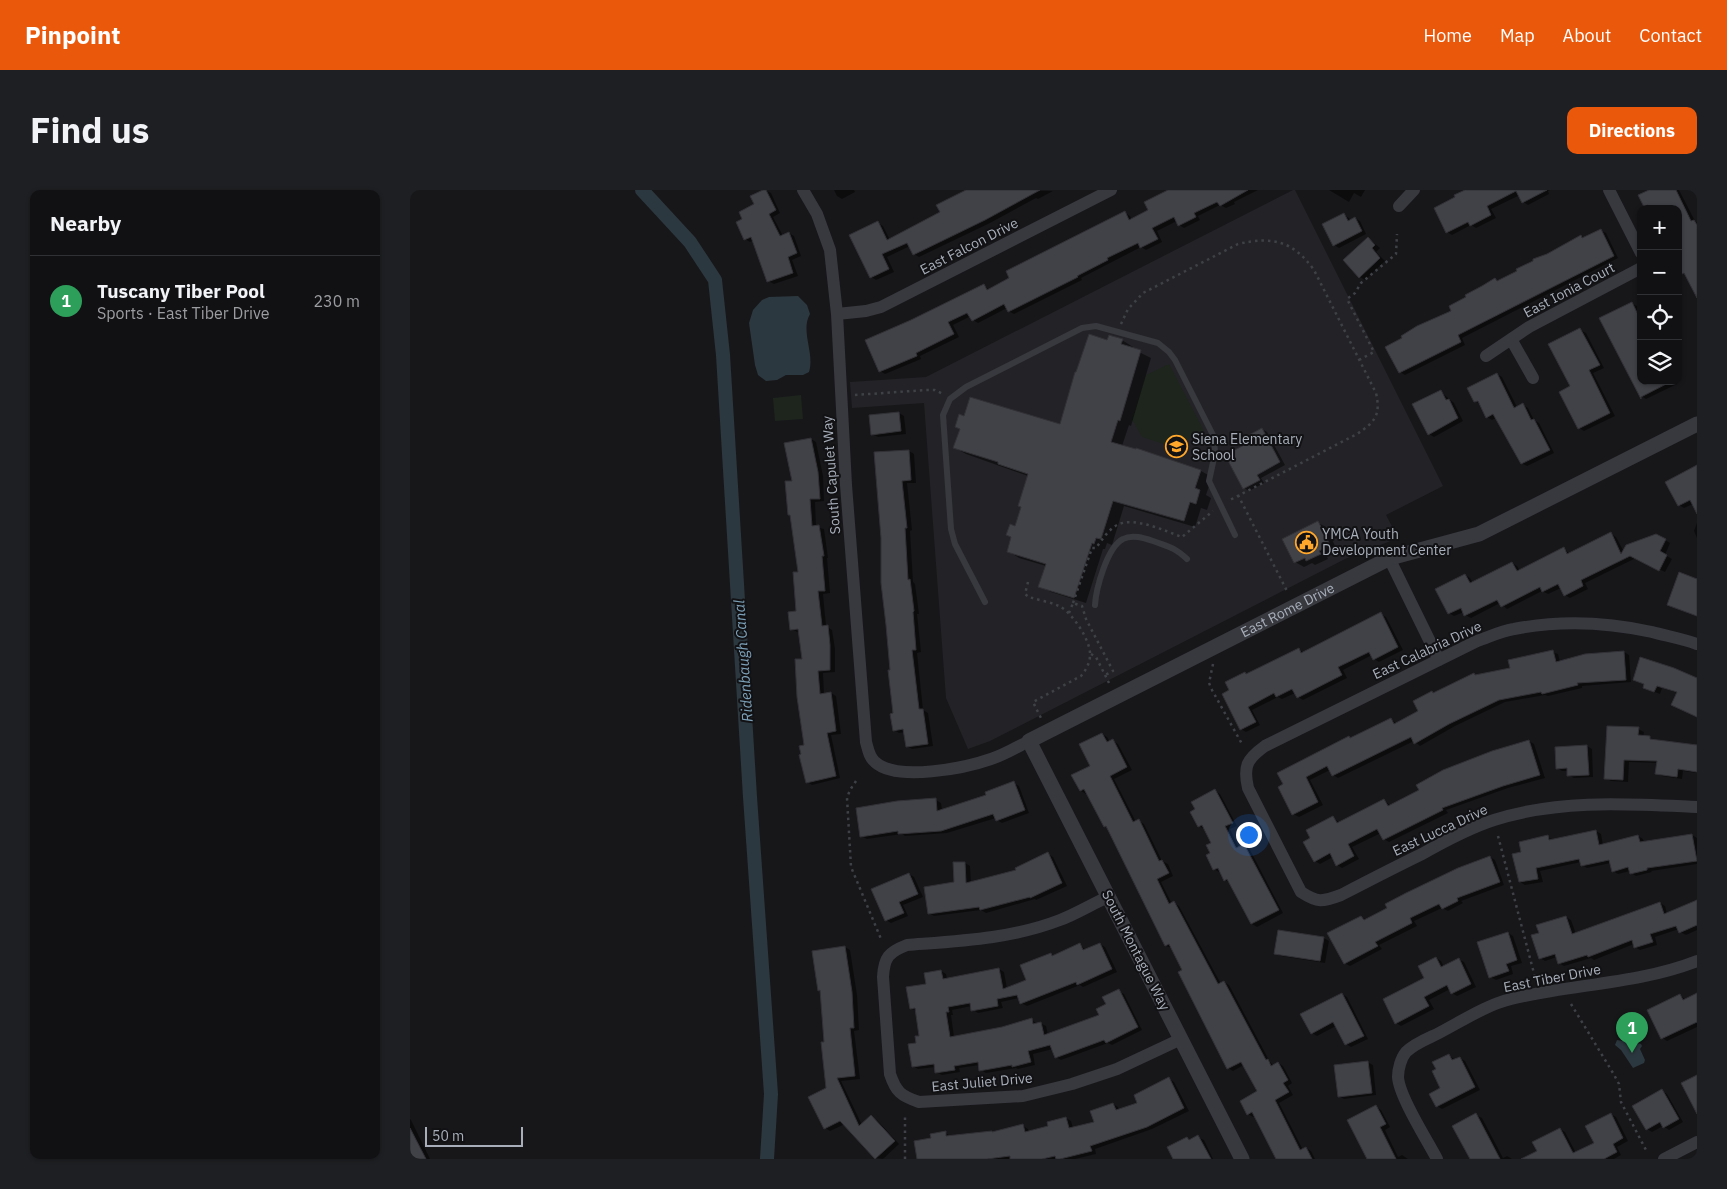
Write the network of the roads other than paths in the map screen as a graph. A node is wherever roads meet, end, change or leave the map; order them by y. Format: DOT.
graph roads {
  1 [pos="804,190"];
  2 [pos="1111,190"];
  3 [pos="1414,190"];
  4 [pos="1609,190"];
  5 [pos="1399,206"];
  6 [pos="1639,250"];
  7 [pos="1637,270"];
  8 [pos="836,314"];
  9 [pos="1512,339"];
  10 [pos="1486,356"];
  11 [pos="1533,378"];
  12 [pos="1697,424"];
  13 [pos="1235,535"];
  14 [pos="1389,558"];
  15 [pos="1187,559"];
  16 [pos="985,602"];
  17 [pos="1095,605"];
  18 [pos="1697,644"];
  19 [pos="1439,660"];
  20 [pos="1029,741"];
  21 [pos="875,762"];
  22 [pos="1697,807"];
  23 [pos="1108,896"];
  24 [pos="1322,902"];
  25 [pos="1697,961"];
  26 [pos="1181,1039"];
  27 [pos="1697,1142"];
  28 [pos="1242,1159"];
  29 [pos="1437,1159"];
  30 [pos="1664,1159"];
  1 -- 8 [label="street, South Capulet Way"];
  2 -- 8 [label="street, East Falcon Drive"];
  3 -- 5 [label="street"];
  4 -- 6 [label="street"];
  7 -- 9 [label="street, East Ionia Court"];
  8 -- 21 [label="street, South Capulet Way"];
  9 -- 10 [label="street, East Ionia Court"];
  9 -- 11 [label="street"];
  12 -- 14 [label="street, East Rome Drive"];
  13 -- 16 [label="lane"];
  14 -- 19 [label="street"];
  14 -- 20 [label="street, East Rome Drive"];
  15 -- 17 [label="lane"];
  18 -- 19 [label="street, East Calabria Drive"];
  19 -- 24 [label="street, East Calabria Drive"];
  20 -- 21 [label="street, East Rome Drive"];
  20 -- 23 [label="street, South Montague Way"];
  22 -- 24 [label="street, East Lucca Drive"];
  23 -- 26 [label="street, South Montague Way"];
  23 -- 26 [label="street, East Juliet Drive"];
  25 -- 29 [label="street, East Tiber Drive"];
  26 -- 28 [label="street, South Montague Way"];
  27 -- 30 [label="street"];
}
